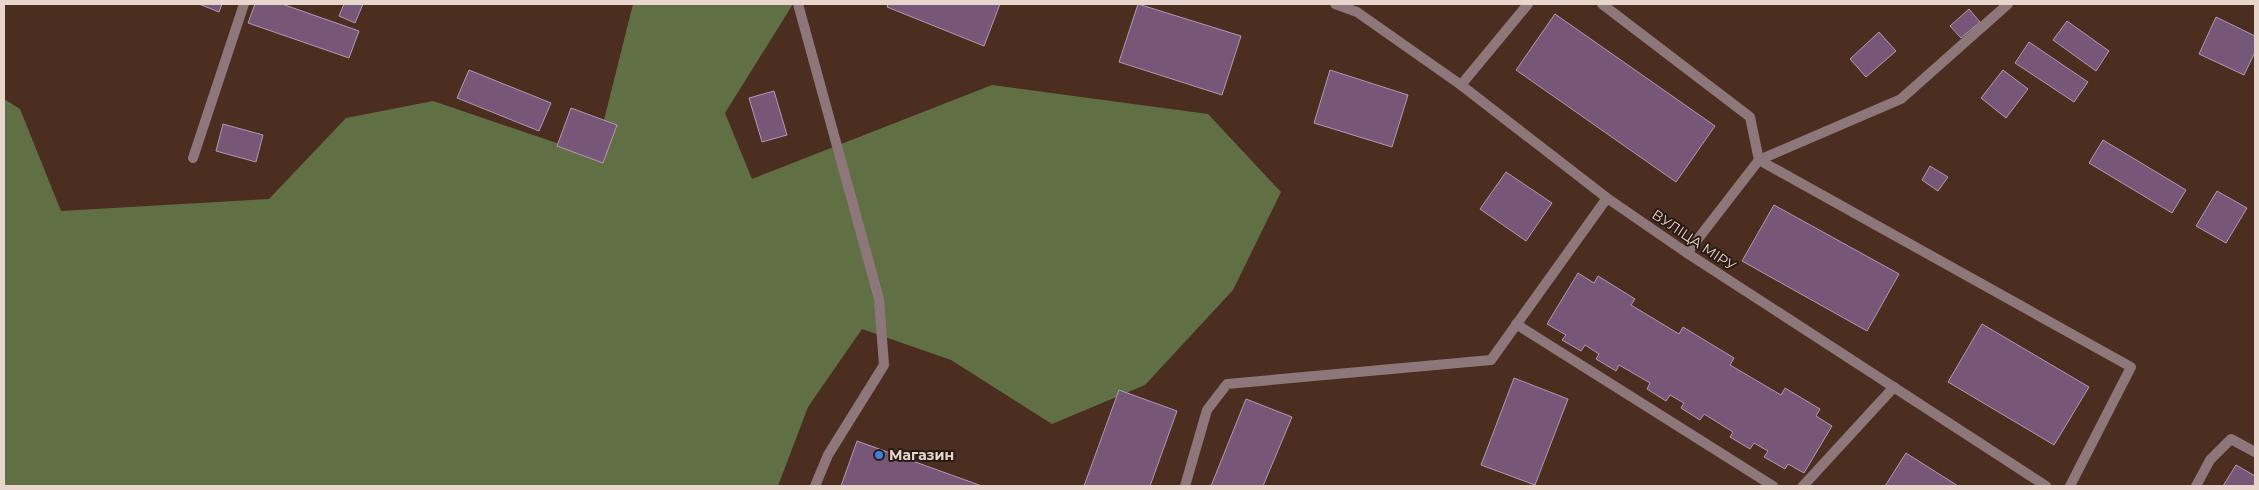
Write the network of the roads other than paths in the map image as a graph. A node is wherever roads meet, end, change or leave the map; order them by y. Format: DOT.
graph roads {
  1 [pos="244,4"];
  2 [pos="798,4"];
  3 [pos="1335,4"];
  4 [pos="1528,4"];
  5 [pos="1602,4"];
  6 [pos="2008,4"];
  7 [pos="1461,85"];
  8 [pos="193,158"];
  9 [pos="1760,160"];
  10 [pos="1607,198"];
  11 [pos="1687,253"];
  12 [pos="1516,324"];
  13 [pos="1894,388"];
  14 [pos="2255,452"];
  15 [pos="815,486"];
  16 [pos="1185,486"];
  17 [pos="1773,486"];
  18 [pos="1803,486"];
  19 [pos="2046,486"];
  20 [pos="2070,486"];
  21 [pos="2196,486"];
  1 -- 8 [label="street"];
  2 -- 15 [label="street"];
  3 -- 7 [label="street, ВУЛІЦА МІРУ"];
  4 -- 7 [label="street"];
  5 -- 9 [label="street"];
  6 -- 9 [label="street"];
  7 -- 10 [label="street, ВУЛІЦА МІРУ"];
  9 -- 11 [label="street"];
  9 -- 20 [label="street"];
  10 -- 11 [label="street, ВУЛІЦА МІРУ"];
  10 -- 12 [label="street"];
  11 -- 13 [label="street, ВУЛІЦА МІРУ"];
  12 -- 16 [label="street"];
  12 -- 17 [label="street"];
  13 -- 18 [label="street"];
  13 -- 19 [label="street, ВУЛІЦА МІРУ"];
  14 -- 21 [label="street"];
}
